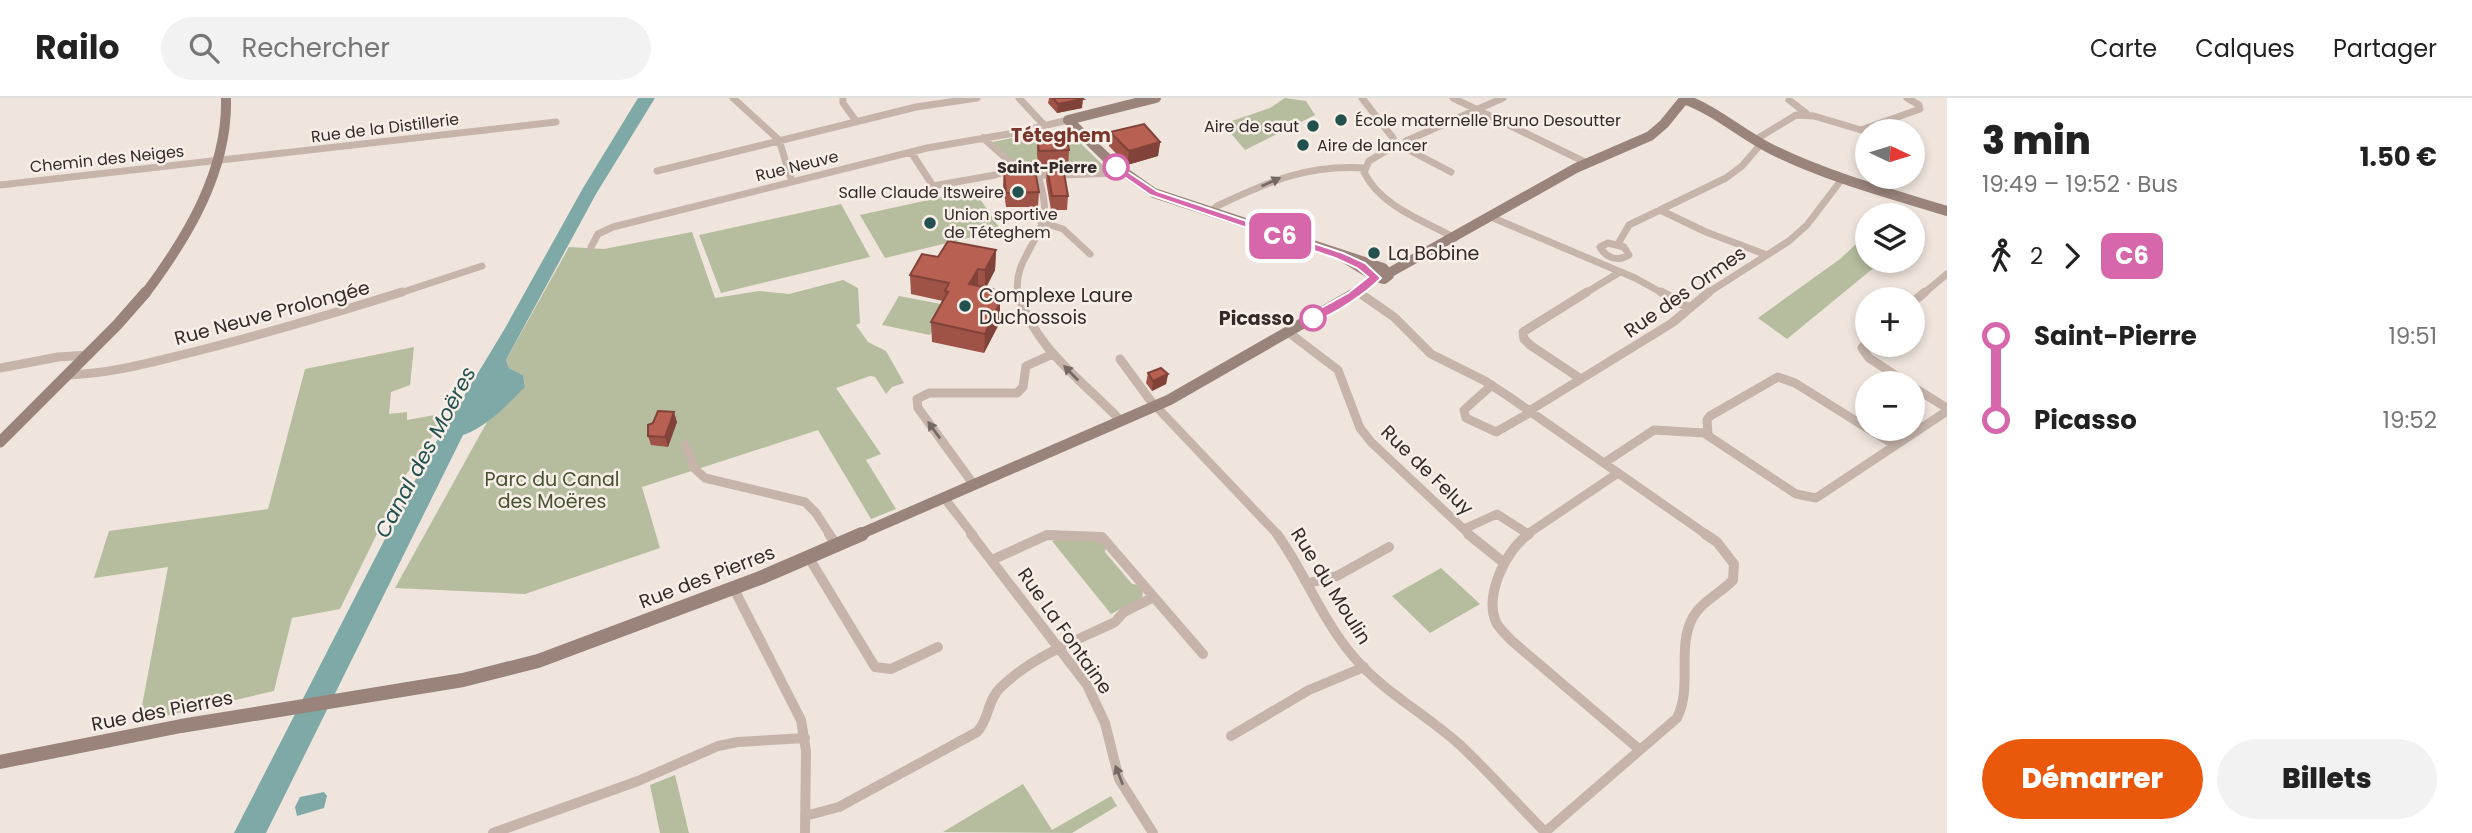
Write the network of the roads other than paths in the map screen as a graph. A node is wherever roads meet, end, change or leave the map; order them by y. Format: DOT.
graph roads {
  1 [pos="226,98"];
  2 [pos="733,98"];
  3 [pos="843,98"];
  4 [pos="977,98"];
  5 [pos="1019,98"];
  6 [pos="1156,98"];
  7 [pos="1362,98"];
  8 [pos="1453,98"];
  9 [pos="1503,98"];
  10 [pos="1907,98"];
  11 [pos="1687,99"];
  12 [pos="1790,99"];
  13 [pos="925,102"];
  14 [pos="1478,110"];
  15 [pos="1814,116"];
  16 [pos="1068,120"];
  17 [pos="856,121"];
  18 [pos="1784,121"];
  19 [pos="556,122"];
  20 [pos="1044,125"];
  21 [pos="983,138"];
  22 [pos="779,140"];
  23 [pos="1758,142"];
  24 [pos="1399,143"];
  25 [pos="911,152"];
  26 [pos="217,161"];
  27 [pos="1587,163"];
  28 [pos="1015,168"];
  29 [pos="1364,168"];
  30 [pos="657,171"];
  31 [pos="1451,172"];
  32 [pos="1123,173"];
  33 [pos="1040,177"];
  34 [pos="1842,178"];
  35 [pos="792,183"];
  36 [pos="0,185"];
  37 [pos="1660,210"];
  38 [pos="1947,211"];
  39 [pos="1210,213"];
  40 [pos="1491,217"];
  41 [pos="1041,222"];
  42 [pos="1455,238"];
  43 [pos="1618,244"];
  44 [pos="592,247"];
  45 [pos="1090,254"];
  46 [pos="1767,255"];
  47 [pos="482,266"];
  48 [pos="1620,272"];
  49 [pos="1373,273"];
  50 [pos="1947,274"];
  51 [pos="1358,292"];
  52 [pos="1925,292"];
  53 [pos="1689,308"];
  54 [pos="1288,332"];
  55 [pos="1053,354"];
  56 [pos="89,355"];
  57 [pos="1869,357"];
  58 [pos="1120,359"];
  59 [pos="0,368"];
  60 [pos="1890,371"];
  61 [pos="66,375"];
  62 [pos="1581,379"];
  63 [pos="1492,385"];
  64 [pos="1925,395"];
  65 [pos="1157,406"];
  66 [pos="1947,409"];
  67 [pos="1530,412"];
  68 [pos="1855,420"];
  69 [pos="1120,421"];
  70 [pos="1708,434"];
  71 [pos="1888,441"];
  72 [pos="0,442"];
  73 [pos="686,445"];
  74 [pos="1895,446"];
  75 [pos="1604,463"];
  76 [pos="1618,473"];
  77 [pos="974,485"];
  78 [pos="946,499"];
  79 [pos="1464,529"];
  80 [pos="1528,534"];
  81 [pos="837,546"];
  82 [pos="1389,547"];
  83 [pos="809,558"];
  84 [pos="992,560"];
  85 [pos="1503,562"];
  86 [pos="1309,583"];
  87 [pos="734,589"];
  88 [pos="1154,597"];
  89 [pos="938,647"];
  90 [pos="1061,651"];
  91 [pos="1203,654"];
  92 [pos="1364,667"];
  93 [pos="1231,736"];
  94 [pos="805,738"];
  95 [pos="1640,750"];
  96 [pos="0,762"];
  97 [pos="805,816"];
  98 [pos="493,833"];
  99 [pos="805,833"];
  100 [pos="1153,833"];
  101 [pos="1545,833"];
  1 -- 26 [label="main road"];
  2 -- 22 [label="street"];
  3 -- 17 [label="street"];
  4 -- 13 [label="street"];
  5 -- 20 [label="street"];
  6 -- 16 [label="main road"];
  7 -- 24 [label="street"];
  8 -- 14 [label="street"];
  9 -- 14 [label="street"];
  10 -- 15 [label="street"];
  11 -- 23 [label="main road"];
  11 -- 27 [label="main road"];
  12 -- 15 [label="street"];
  12 -- 18 [label="street"];
  13 -- 17 [label="street"];
  14 -- 24 [label="street"];
  14 -- 27 [label="street"];
  15 -- 18 [label="street"];
  16 -- 20 [label="street, Rue Neuve"];
  16 -- 32 [label="main road"];
  17 -- 22 [label="street"];
  18 -- 23 [label="street"];
  19 -- 26 [label="street, Rue de la Distillerie"];
  20 -- 21 [label="street, Rue Neuve"];
  21 -- 25 [label="street, Rue Neuve"];
  21 -- 28 [label="street"];
  22 -- 30 [label="street"];
  22 -- 35 [label="street"];
  23 -- 34 [label="main road"];
  23 -- 37 [label="street"];
  24 -- 29 [label="street"];
  24 -- 31 [label="street"];
  25 -- 28 [label="street"];
  25 -- 35 [label="street, Rue Neuve"];
  26 -- 36 [label="street, Chemin des Neiges"];
  26 -- 56 [label="main road"];
  27 -- 40 [label="main road, Rue des Pierres"];
  28 -- 33 [label="street"];
  39 -- 29 [label="street, one-way"];
  29 -- 42 [label="street"];
  32 -- 33 [label="street"];
  32 -- 39 [label="main road"];
  33 -- 41 [label="street"];
  34 -- 38 [label="main road"];
  34 -- 46 [label="street, Rue des Ormes"];
  35 -- 44 [label="street, Rue Neuve"];
  37 -- 43 [label="street"];
  37 -- 46 [label="street"];
  39 -- 49 [label="main road"];
  40 -- 42 [label="main road, Rue des Pierres"];
  40 -- 48 [label="street"];
  41 -- 45 [label="street"];
  41 -- 55 [label="street"];
  42 -- 49 [label="main road, Rue des Pierres"];
  46 -- 53 [label="street, Rue des Ormes"];
  47 -- 61 [label="street, Rue Neuve Prolongée"];
  48 -- 53 [label="street"];
  48 -- 62 [label="street"];
  49 -- 51 [label="main road, Rue des Pierres"];
  50 -- 52 [label="street"];
  51 -- 54 [label="main road, Rue des Pierres"];
  51 -- 63 [label="street"];
  53 -- 62 [label="street, Rue des Ormes"];
  54 -- 65 [label="main road, Rue des Pierres"];
  54 -- 79 [label="street, Rue de Feluy"];
  69 -- 55 [label="street, one-way"];
  77 -- 55 [label="street, one-way"];
  56 -- 59 [label="street"];
  56 -- 61 [label="main road"];
  57 -- 60 [label="street"];
  58 -- 65 [label="street, Rue du Moulin"];
  61 -- 72 [label="main road"];
  62 -- 67 [label="street, Rue des Ormes"];
  63 -- 67 [label="street"];
  63 -- 67 [label="street, Rue des Ormes"];
  64 -- 66 [label="street"];
  65 -- 69 [label="main road, Rue des Pierres"];
  65 -- 86 [label="street, Rue du Moulin"];
  66 -- 74 [label="street"];
  67 -- 75 [label="street"];
  68 -- 70 [label="street"];
  69 -- 77 [label="main road, Rue des Pierres"];
  70 -- 74 [label="street"];
  70 -- 75 [label="street"];
  71 -- 74 [label="street"];
  73 -- 81 [label="street"];
  75 -- 76 [label="street"];
  76 -- 80 [label="street"];
  76 -- 95 [label="street"];
  77 -- 78 [label="main road, Rue des Pierres"];
  78 -- 81 [label="main road, Rue des Pierres"];
  78 -- 84 [label="street, Rue La Fontaine"];
  79 -- 80 [label="street"];
  79 -- 85 [label="street, Rue de Feluy"];
  80 -- 85 [label="street"];
  81 -- 83 [label="main road, Rue des Pierres"];
  82 -- 86 [label="street"];
  83 -- 87 [label="main road, Rue des Pierres"];
  83 -- 89 [label="street"];
  84 -- 88 [label="street"];
  84 -- 90 [label="street, Rue La Fontaine"];
  85 -- 95 [label="street"];
  86 -- 92 [label="street, Rue du Moulin"];
  87 -- 94 [label="street"];
  87 -- 96 [label="main road, Rue des Pierres"];
  88 -- 90 [label="street"];
  88 -- 91 [label="street"];
  90 -- 97 [label="street"];
  100 -- 90 [label="street, Rue La Fontaine, one-way"];
  92 -- 93 [label="street"];
  92 -- 101 [label="street, Rue du Moulin"];
  94 -- 97 [label="street"];
  94 -- 98 [label="street"];
  95 -- 101 [label="street"];
  97 -- 99 [label="street"];
}
